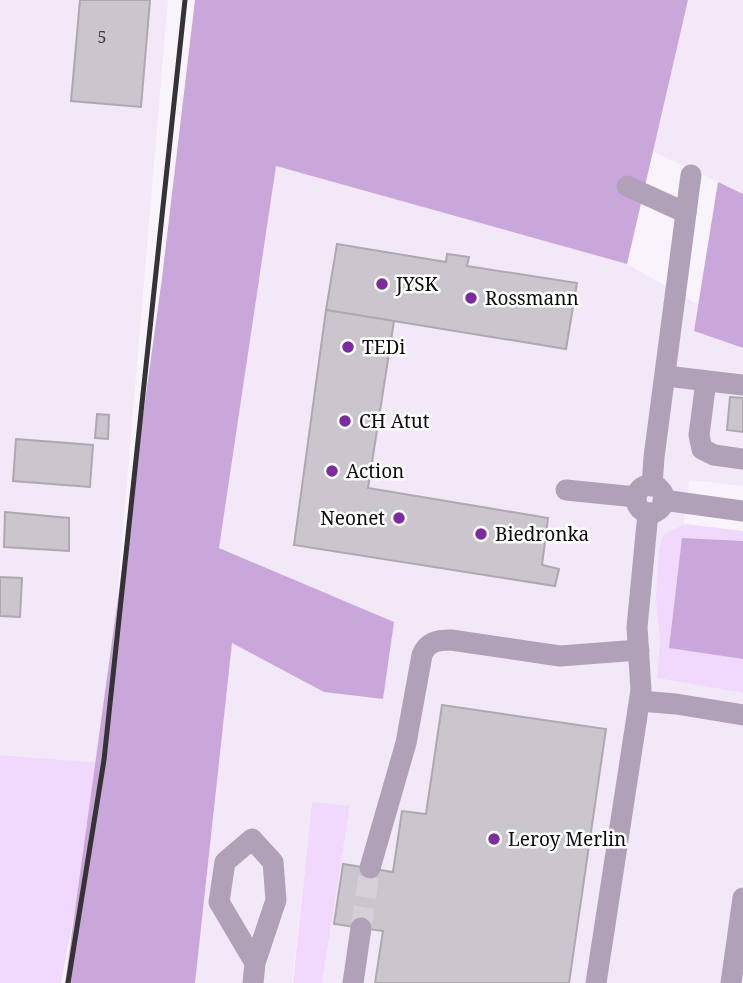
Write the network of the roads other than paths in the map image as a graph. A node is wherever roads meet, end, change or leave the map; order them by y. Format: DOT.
graph roads {
  1 [pos="691,175"];
  2 [pos="627,186"];
  3 [pos="686,213"];
  4 [pos="666,376"];
  5 [pos="706,381"];
  6 [pos="743,385"];
  7 [pos="743,459"];
  8 [pos="566,490"];
  9 [pos="650,499"];
  10 [pos="743,511"];
  11 [pos="639,650"];
  12 [pos="640,701"];
  13 [pos="743,715"];
  14 [pos="370,869"];
  15 [pos="743,898"];
  16 [pos="361,928"];
  17 [pos="254,973"];
  18 [pos="353,983"];
  19 [pos="596,983"];
  20 [pos="731,983"];
  1 -- 3 [label="lane"];
  2 -- 3 [label="lane"];
  3 -- 4 [label="lane"];
  4 -- 5 [label="lane"];
  4 -- 9 [label="lane"];
  5 -- 6 [label="lane"];
  5 -- 7 [label="lane"];
  8 -- 9 [label="lane"];
  9 -- 10 [label="lane"];
  9 -- 11 [label="lane"];
  11 -- 12 [label="lane"];
  11 -- 14 [label="lane"];
  12 -- 13 [label="lane"];
  12 -- 19 [label="lane"];
  15 -- 20 [label="lane"];
  16 -- 18 [label="lane"];
  17 -- 17 [label="lane"];
}
